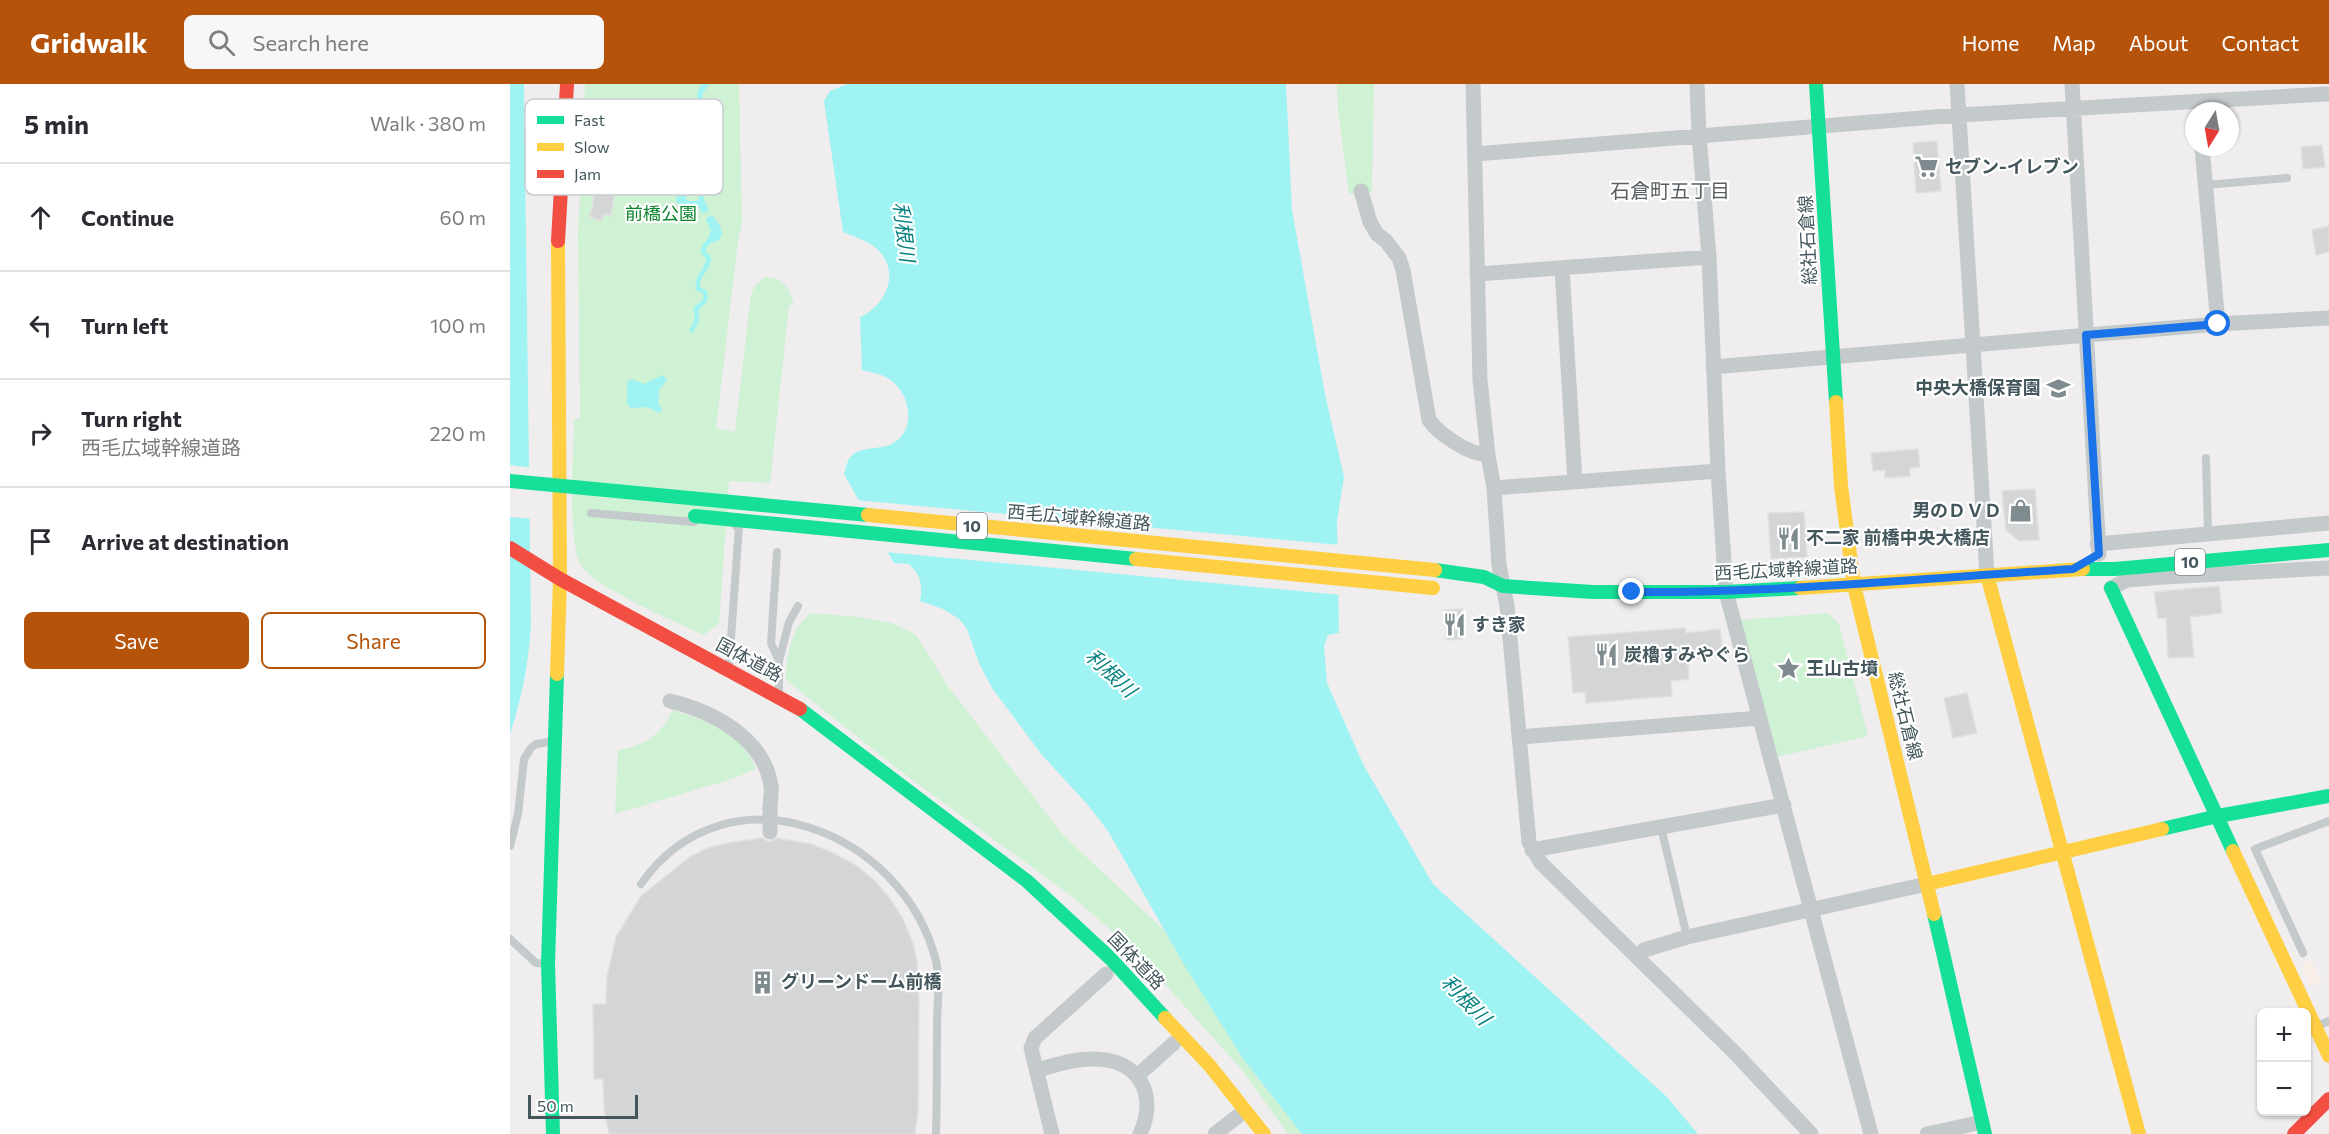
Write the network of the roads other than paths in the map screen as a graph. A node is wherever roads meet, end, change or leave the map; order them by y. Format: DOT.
graph roads {
  1 [pos="567,84"];
  2 [pos="1473,84"];
  3 [pos="1697,84"];
  4 [pos="1816,84"];
  5 [pos="1957,84"];
  6 [pos="2072,84"];
  7 [pos="2327,93"];
  8 [pos="566,99"];
  9 [pos="2239,103"];
  10 [pos="2185,107"];
  11 [pos="2073,108"];
  12 [pos="1959,115"];
  13 [pos="1819,126"];
  14 [pos="1699,135"];
  15 [pos="1475,154"];
  16 [pos="2203,156"];
  17 [pos="2287,178"];
  18 [pos="2206,185"];
  19 [pos="1362,190"];
  20 [pos="560,195"];
  21 [pos="1709,257"];
  22 [pos="1562,268"];
  23 [pos="1477,274"];
  24 [pos="2329,318"];
  25 [pos="2218,324"];
  26 [pos="2086,335"];
  27 [pos="1972,345"];
  28 [pos="1833,357"];
  29 [pos="1713,367"];
  30 [pos="1488,454"];
  31 [pos="2206,458"];
  32 [pos="1718,471"];
  33 [pos="510,482"];
  34 [pos="1575,482"];
  35 [pos="1494,488"];
  36 [pos="546,502"];
  37 [pos="580,507"];
  38 [pos="2329,523"];
  39 [pos="2208,533"];
  40 [pos="2329,535"];
  41 [pos="510,548"];
  42 [pos="2098,549"];
  43 [pos="2329,550"];
  44 [pos="777,552"];
  45 [pos="2329,568"];
  46 [pos="2073,569"];
  47 [pos="1987,575"];
  48 [pos="560,579"];
  49 [pos="1501,585"];
  50 [pos="1854,585"];
  51 [pos="1438,588"];
  52 [pos="2111,588"];
  53 [pos="1484,592"];
  54 [pos="1726,592"];
  55 [pos="798,606"];
  56 [pos="779,661"];
  57 [pos="729,671"];
  58 [pos="779,697"];
  59 [pos="670,701"];
  60 [pos="1760,718"];
  61 [pos="1519,737"];
  62 [pos="555,741"];
  63 [pos="2329,796"];
  64 [pos="1784,805"];
  65 [pos="2218,816"];
  66 [pos="2329,821"];
  67 [pos="1661,827"];
  68 [pos="770,832"];
  69 [pos="510,846"];
  70 [pos="1532,850"];
  71 [pos="2062,854"];
  72 [pos="641,884"];
  73 [pos="1927,884"];
  74 [pos="2278,899"];
  75 [pos="2260,908"];
  76 [pos="1811,910"];
  77 [pos="1687,937"];
  78 [pos="510,939"];
  79 [pos="2303,953"];
  80 [pos="1638,957"];
  81 [pos="548,964"];
  82 [pos="1106,974"];
  83 [pos="2329,1021"];
  84 [pos="2315,1027"];
  85 [pos="1174,1043"];
  86 [pos="2329,1056"];
  87 [pos="1037,1070"];
  88 [pos="1137,1076"];
  89 [pos="2329,1099"];
  90 [pos="1238,1116"];
  91 [pos="1983,1128"];
  92 [pos="553,1134"];
  93 [pos="936,1134"];
  94 [pos="1052,1134"];
  95 [pos="1140,1134"];
  96 [pos="1215,1134"];
  97 [pos="1264,1134"];
  98 [pos="1811,1134"];
  99 [pos="1872,1134"];
  100 [pos="1928,1134"];
  101 [pos="2139,1134"];
  102 [pos="2294,1134"];
  1 -- 8 [label="main road"];
  2 -- 15 [label="street"];
  3 -- 14 [label="street"];
  4 -- 13 [label="main road, 総社石倉線"];
  5 -- 12 [label="street"];
  6 -- 11 [label="street"];
  7 -- 9 [label="street"];
  10 -- 11 [label="street"];
  11 -- 12 [label="street"];
  11 -- 26 [label="street"];
  12 -- 13 [label="street"];
  12 -- 27 [label="street"];
  13 -- 14 [label="street"];
  13 -- 28 [label="main road, 総社石倉線"];
  14 -- 15 [label="street"];
  14 -- 21 [label="street"];
  15 -- 23 [label="street"];
  16 -- 18 [label="street"];
  17 -- 18 [label="lane"];
  18 -- 25 [label="street"];
  19 -- 30 [label="street"];
  20 -- 48 [label="main road"];
  21 -- 22 [label="street"];
  21 -- 29 [label="street"];
  22 -- 23 [label="street"];
  22 -- 34 [label="street"];
  23 -- 30 [label="street"];
  24 -- 25 [label="street"];
  25 -- 26 [label="street"];
  26 -- 27 [label="street"];
  26 -- 42 [label="street"];
  27 -- 28 [label="street"];
  27 -- 47 [label="street"];
  28 -- 29 [label="street"];
  28 -- 50 [label="main road, 総社石倉線"];
  29 -- 32 [label="street"];
  30 -- 35 [label="street"];
  31 -- 39 [label="lane"];
  32 -- 34 [label="street"];
  32 -- 54 [label="street"];
  33 -- 49 [label="main road, 西毛広域幹線道路 / 10, bridge"];
  34 -- 35 [label="street"];
  35 -- 49 [label="street"];
  36 -- 37 [label="main road, 西毛広域幹線道路 / 10"];
  37 -- 51 [label="main road, 西毛広域幹線道路 / 10, bridge"];
  37 -- 57 [label="lane"];
  38 -- 39 [label="street"];
  39 -- 42 [label="street"];
  40 -- 42 [label="main road, 西毛広域幹線道路 / 10"];
  41 -- 48 [label="main road, 国体道路"];
  42 -- 46 [label="main road, 西毛広域幹線道路 / 10"];
  43 -- 46 [label="main road, 西毛広域幹線道路 / 10"];
  44 -- 56 [label="lane"];
  45 -- 52 [label="street"];
  46 -- 47 [label="main road, 西毛広域幹線道路 / 10"];
  47 -- 50 [label="main road, 西毛広域幹線道路 / 10"];
  47 -- 71 [label="main road"];
  48 -- 57 [label="main road, 国体道路"];
  48 -- 62 [label="main road"];
  49 -- 53 [label="main road, 西毛広域幹線道路 / 10"];
  49 -- 54 [label="main road, 西毛広域幹線道路 / 10"];
  49 -- 61 [label="street"];
  50 -- 54 [label="main road, 西毛広域幹線道路 / 10"];
  50 -- 73 [label="main road, 総社石倉線"];
  52 -- 65 [label="main road"];
  54 -- 60 [label="street"];
  55 -- 56 [label="lane"];
  56 -- 58 [label="lane"];
  57 -- 58 [label="main road, 国体道路"];
  58 -- 97 [label="main road, 国体道路"];
  59 -- 68 [label="street, bridge"];
  60 -- 61 [label="street"];
  60 -- 64 [label="street"];
  61 -- 70 [label="street"];
  62 -- 69 [label="lane"];
  62 -- 81 [label="main road"];
  63 -- 65 [label="main road"];
  64 -- 67 [label="street"];
  64 -- 76 [label="street"];
  65 -- 71 [label="main road"];
  65 -- 75 [label="main road"];
  66 -- 74 [label="lane"];
  67 -- 70 [label="street"];
  67 -- 77 [label="lane"];
  70 -- 80 [label="street"];
  71 -- 73 [label="main road"];
  71 -- 101 [label="main road"];
  72 -- 93 [label="lane"];
  73 -- 76 [label="street"];
  73 -- 91 [label="main road, 総社石倉線"];
  74 -- 75 [label="lane"];
  74 -- 79 [label="lane"];
  75 -- 84 [label="main road"];
  76 -- 77 [label="street"];
  76 -- 99 [label="street"];
  77 -- 80 [label="street"];
  78 -- 81 [label="lane"];
  80 -- 98 [label="street"];
  81 -- 92 [label="main road"];
  82 -- 87 [label="street"];
  83 -- 84 [label="lane"];
  84 -- 86 [label="main road"];
  85 -- 88 [label="street"];
  87 -- 88 [label="street"];
  87 -- 94 [label="street"];
  88 -- 95 [label="street"];
  89 -- 102 [label="main road"];
  90 -- 96 [label="street"];
  91 -- 100 [label="street"];
}
